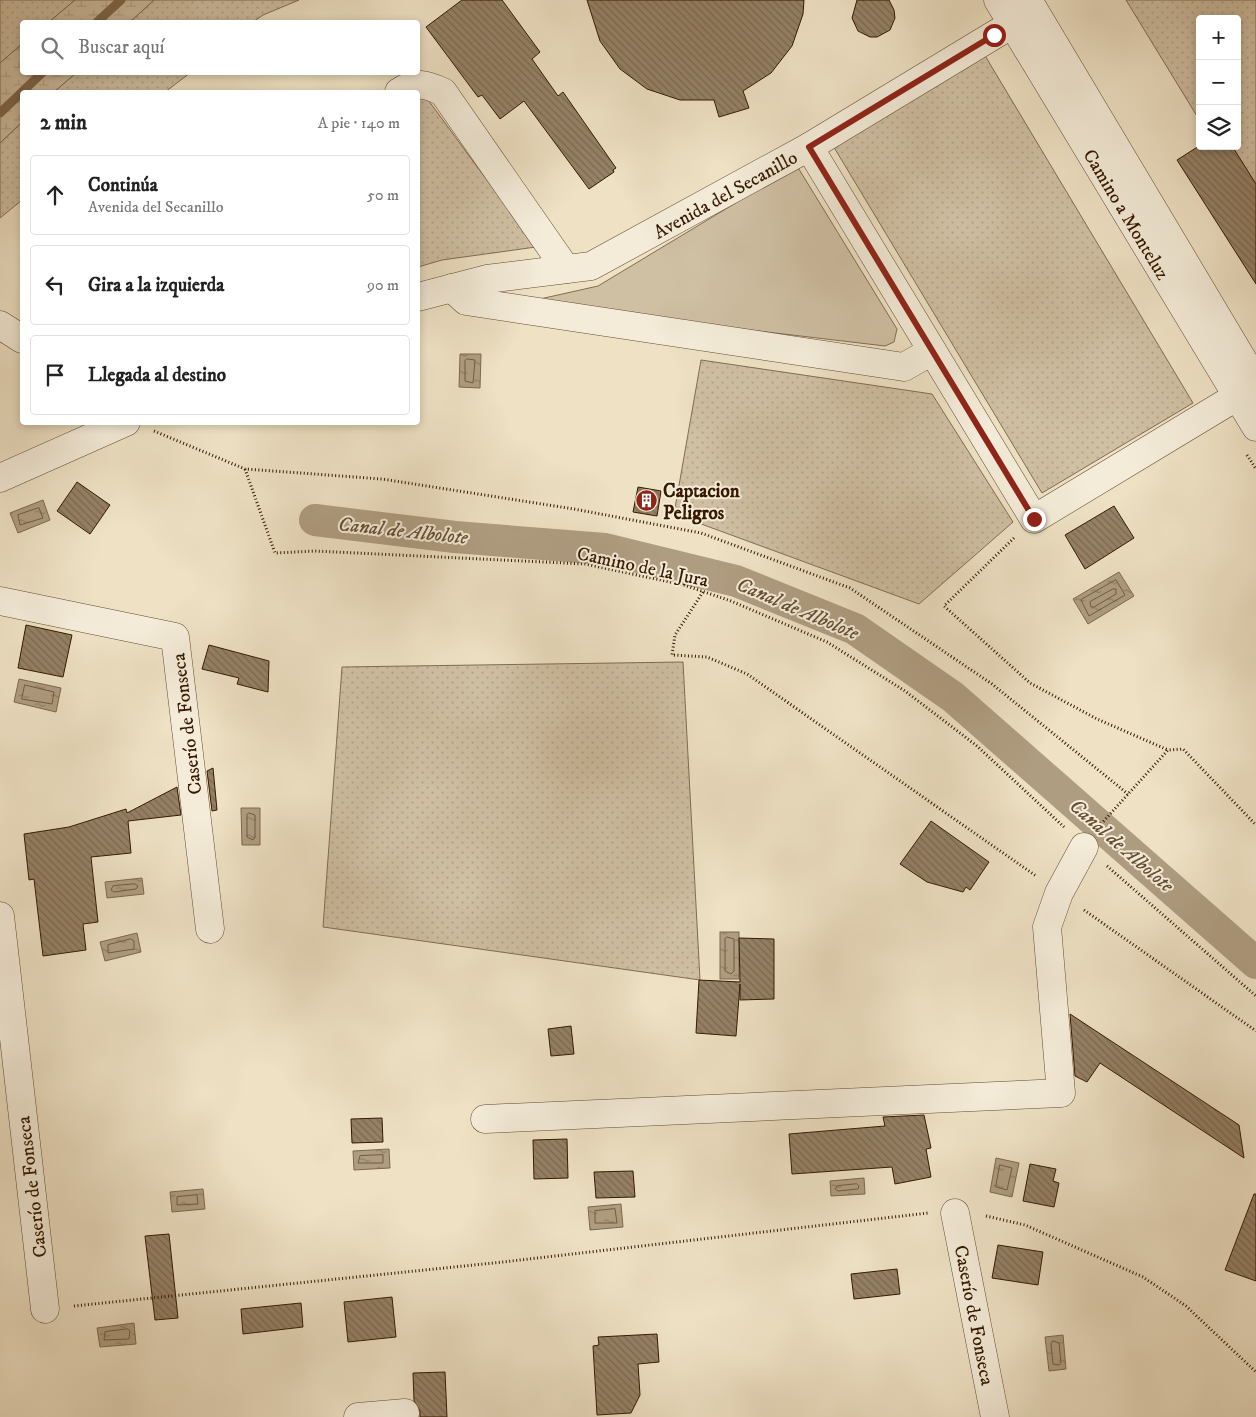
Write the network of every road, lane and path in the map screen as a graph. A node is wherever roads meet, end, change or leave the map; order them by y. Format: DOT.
graph roads {
  1 [pos="998,0"];
  2 [pos="1026,12"];
  3 [pos="402,90"];
  4 [pos="809,147"];
  5 [pos="566,269"];
  6 [pos="452,288"];
  7 [pos="420,296"];
  8 [pos="0,325"];
  9 [pos="20,339"];
  10 [pos="932,352"];
  11 [pos="1250,388"];
  12 [pos="138,425"];
  13 [pos="1256,427"];
  14 [pos="245,469"];
  15 [pos="0,478"];
  16 [pos="1034,519"];
  17 [pos="686,574"];
  18 [pos="684,585"];
  19 [pos="703,592"];
  20 [pos="0,601"];
  21 [pos="1168,750"];
  22 [pos="1128,794"];
  23 [pos="1117,807"];
  24 [pos="1256,825"];
  25 [pos="1084,847"];
  26 [pos="1059,893"];
  27 [pos="0,916"];
  28 [pos="210,929"];
  29 [pos="1256,996"];
  30 [pos="1256,1031"];
  31 [pos="485,1119"];
  32 [pos="955,1212"];
  33 [pos="45,1309"];
  34 [pos="1256,1372"];
  35 [pos="405,1413"];
  36 [pos="358,1417"];
  37 [pos="995,1417"];
  1 -- 2 [label="street, Camino a Monteluz"];
  2 -- 4 [label="street, Avenida del Secanillo"];
  2 -- 11 [label="street, Camino a Monteluz"];
  3 -- 5 [label="street"];
  4 -- 5 [label="street, Avenida del Secanillo"];
  4 -- 10 [label="street"];
  5 -- 6 [label="street, Avenida del Secanillo"];
  6 -- 7 [label="street, Avenida del Secanillo"];
  6 -- 10 [label="street"];
  8 -- 9 [label="street"];
  10 -- 16 [label="street"];
  11 -- 13 [label="street, Camino a Monteluz"];
  11 -- 16 [label="street"];
  12 -- 14 [label="path"];
  12 -- 15 [label="street"];
  14 -- 18 [label="path, Camino de la Jura"];
  14 -- 22 [label="path"];
  16 -- 21 [label="path"];
  17 -- 18 [label="path"];
  18 -- 19 [label="path, Camino de la Jura"];
  19 -- 25 [label="path, Camino de la Jura"];
  19 -- 26 [label="path"];
  20 -- 28 [label="street, Caserío de Fonseca"];
  21 -- 22 [label="path"];
  21 -- 24 [label="path"];
  22 -- 23 [label="path"];
  25 -- 26 [label="street"];
  25 -- 29 [label="path, Camino de la Jura"];
  26 -- 30 [label="path"];
  26 -- 31 [label="street"];
  27 -- 33 [label="street, Caserío de Fonseca"];
  32 -- 33 [label="path"];
  32 -- 34 [label="path"];
  32 -- 37 [label="street, Caserío de Fonseca"];
  35 -- 36 [label="street"];
}
